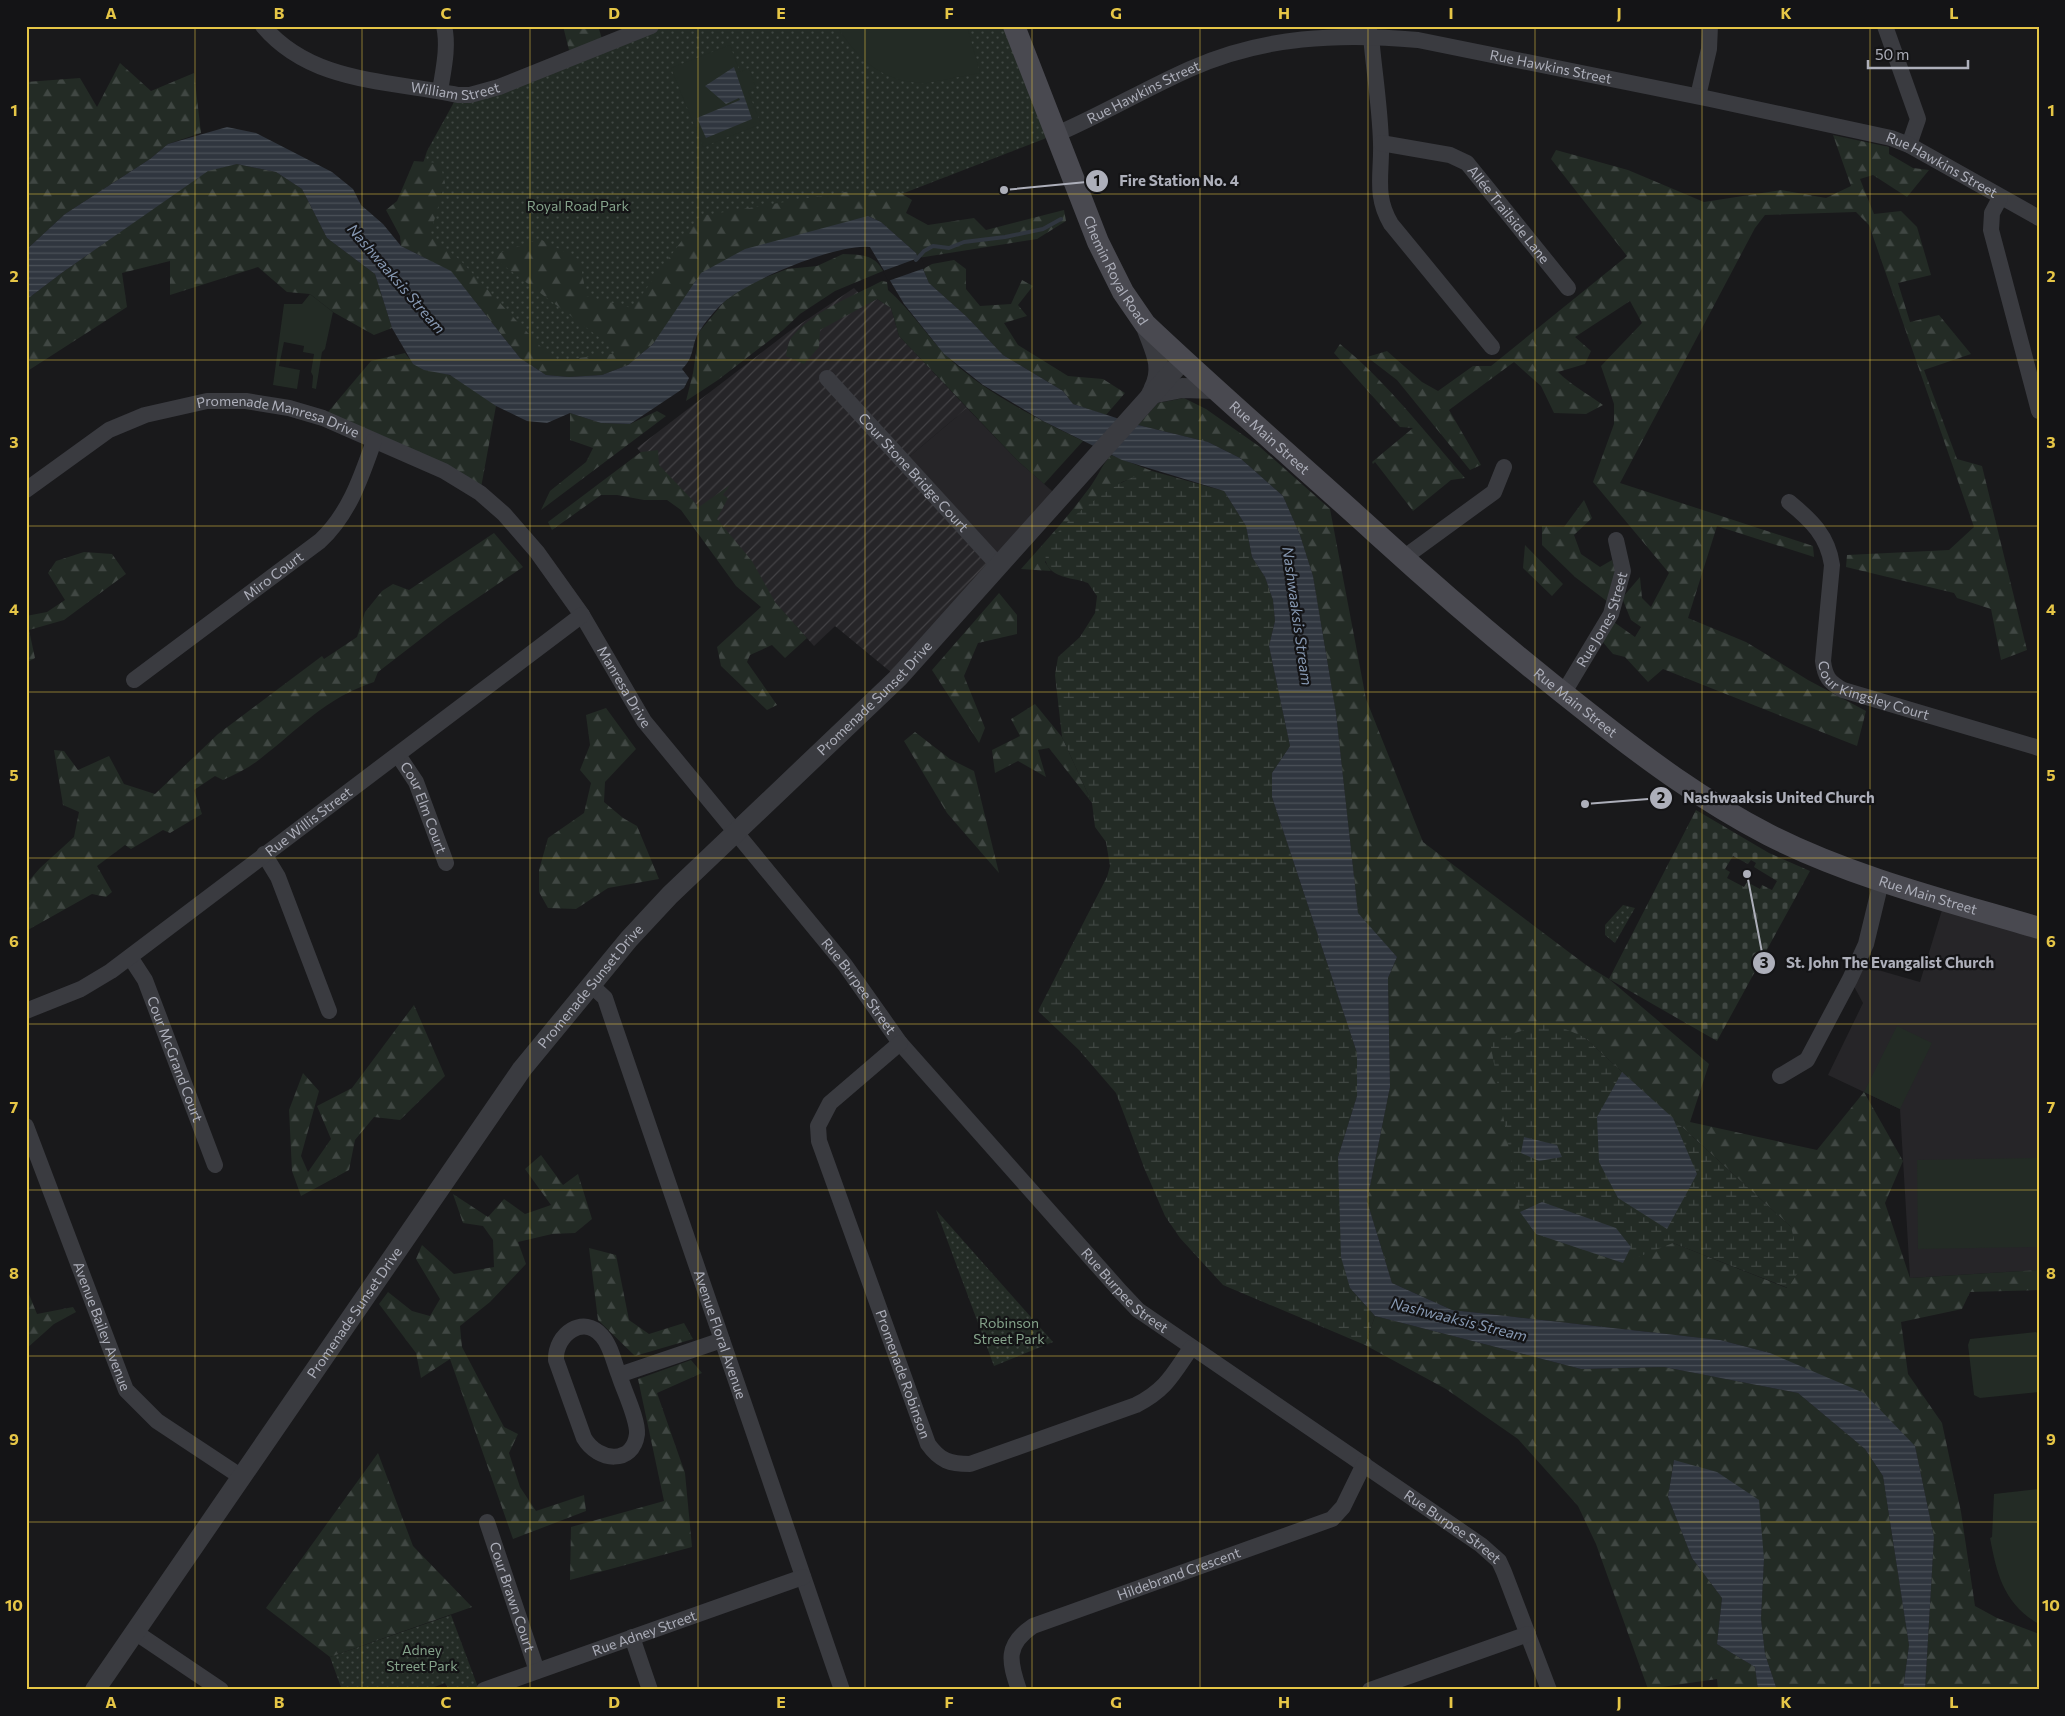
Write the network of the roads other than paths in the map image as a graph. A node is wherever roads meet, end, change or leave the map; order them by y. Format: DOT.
graph roads {
  1 [pos="263,26"];
  2 [pos="444,26"];
  3 [pos="651,26"];
  4 [pos="1014,26"];
  5 [pos="1710,26"];
  6 [pos="1885,26"];
  7 [pos="1369,31"];
  8 [pos="440,91"];
  9 [pos="1698,96"];
  10 [pos="1057,134"];
  11 [pos="1381,143"];
  12 [pos="1909,145"];
  13 [pos="2000,198"];
  14 [pos="2039,218"];
  15 [pos="1568,288"];
  16 [pos="1144,324"];
  17 [pos="1492,347"];
  18 [pos="1183,360"];
  19 [pos="827,378"];
  20 [pos="1216,389"];
  21 [pos="1145,400"];
  22 [pos="2039,411"];
  23 [pos="374,441"];
  24 [pos="1504,467"];
  25 [pos="26,490"];
  26 [pos="1789,502"];
  27 [pos="522,534"];
  28 [pos="1616,540"];
  29 [pos="1402,559"];
  30 [pos="999,566"];
  31 [pos="582,615"];
  32 [pos="134,680"];
  33 [pos="1563,694"];
  34 [pos="2039,748"];
  35 [pos="398,755"];
  36 [pos="737,833"];
  37 [pos="264,854"];
  38 [pos="446,863"];
  39 [pos="1881,882"];
  40 [pos="2039,928"];
  41 [pos="130,957"];
  42 [pos="590,984"];
  43 [pos="26,1011"];
  44 [pos="328,1011"];
  45 [pos="900,1044"];
  46 [pos="1780,1076"];
  47 [pos="26,1126"];
  48 [pos="214,1165"];
  49 [pos="722,1340"];
  50 [pos="1191,1348"];
  51 [pos="619,1376"];
  52 [pos="1364,1464"];
  53 [pos="240,1476"];
  54 [pos="487,1522"];
  55 [pos="803,1576"];
  56 [pos="136,1632"];
  57 [pos="1528,1634"];
  58 [pos="632,1637"];
  59 [pos="537,1671"];
  60 [pos="95,1690"];
  61 [pos="221,1690"];
  62 [pos="484,1690"];
  63 [pos="650,1690"];
  64 [pos="842,1690"];
  65 [pos="1019,1690"];
  66 [pos="1370,1690"];
  67 [pos="1549,1690"];
  1 -- 8 [label="street, William Street"];
  2 -- 8 [label="street"];
  3 -- 8 [label="street, William Street"];
  4 -- 10 [label="main road, Chemin Royal Road"];
  5 -- 9 [label="street"];
  6 -- 12 [label="street"];
  7 -- 9 [label="street, Rue Hawkins Street"];
  7 -- 10 [label="street, Rue Hawkins Street"];
  7 -- 11 [label="street"];
  9 -- 12 [label="street, Rue Hawkins Street"];
  10 -- 16 [label="main road, Chemin Royal Road"];
  11 -- 15 [label="street, Allée Trailside Lane"];
  11 -- 17 [label="street"];
  12 -- 13 [label="street, Rue Hawkins Street"];
  13 -- 14 [label="street, Rue Hawkins Street"];
  13 -- 22 [label="street"];
  16 -- 18 [label="main road, Chemin Royal Road"];
  16 -- 21 [label="street"];
  18 -- 20 [label="main road, Rue Main Street"];
  18 -- 21 [label="street, Promenade Sunset Drive"];
  19 -- 30 [label="street, Cour Stone Bridge Court"];
  20 -- 21 [label="street"];
  20 -- 29 [label="main road, Rue Main Street"];
  21 -- 30 [label="street, Promenade Sunset Drive"];
  23 -- 25 [label="street, Promenade Manresa Drive"];
  23 -- 27 [label="street, Promenade Manresa Drive"];
  23 -- 32 [label="street, Miro Court"];
  24 -- 29 [label="street"];
  26 -- 34 [label="street, Cour Kingsley Court"];
  27 -- 31 [label="street, Manresa Drive"];
  28 -- 33 [label="street, Rue Jones Street"];
  29 -- 33 [label="main road, Rue Main Street"];
  30 -- 36 [label="street, Promenade Sunset Drive"];
  31 -- 35 [label="street, Rue Willis Street"];
  31 -- 36 [label="street, Manresa Drive"];
  33 -- 39 [label="main road, Rue Main Street"];
  35 -- 37 [label="street, Rue Willis Street"];
  35 -- 38 [label="street, Cour Elm Court"];
  36 -- 42 [label="street, Promenade Sunset Drive"];
  36 -- 45 [label="street, Rue Burpee Street"];
  37 -- 41 [label="street, Rue Willis Street"];
  37 -- 44 [label="street"];
  39 -- 40 [label="main road, Rue Main Street"];
  39 -- 46 [label="street"];
  41 -- 43 [label="street, Rue Willis Street"];
  41 -- 48 [label="street, Cour McGrand Court"];
  42 -- 49 [label="street, Avenue Floral Avenue"];
  42 -- 53 [label="street, Promenade Sunset Drive"];
  45 -- 50 [label="street, Rue Burpee Street"];
  45 -- 50 [label="street, Promenade Robinson"];
  47 -- 53 [label="street, Avenue Bailey Avenue"];
  49 -- 51 [label="street"];
  49 -- 55 [label="street, Avenue Floral Avenue"];
  50 -- 52 [label="street, Rue Burpee Street"];
  51 -- 51 [label="street"];
  52 -- 57 [label="street, Rue Burpee Street"];
  52 -- 65 [label="street, Hildebrand Crescent"];
  53 -- 56 [label="street, Promenade Sunset Drive"];
  54 -- 59 [label="street, Cour Brawn Court"];
  55 -- 58 [label="street, Rue Adney Street"];
  55 -- 64 [label="street, Avenue Floral Avenue"];
  56 -- 60 [label="street, Promenade Sunset Drive"];
  56 -- 61 [label="street"];
  57 -- 66 [label="street"];
  57 -- 67 [label="street, Rue Burpee Street"];
  58 -- 59 [label="street, Rue Adney Street"];
  58 -- 63 [label="street"];
  59 -- 62 [label="street, Rue Adney Street"];
}
